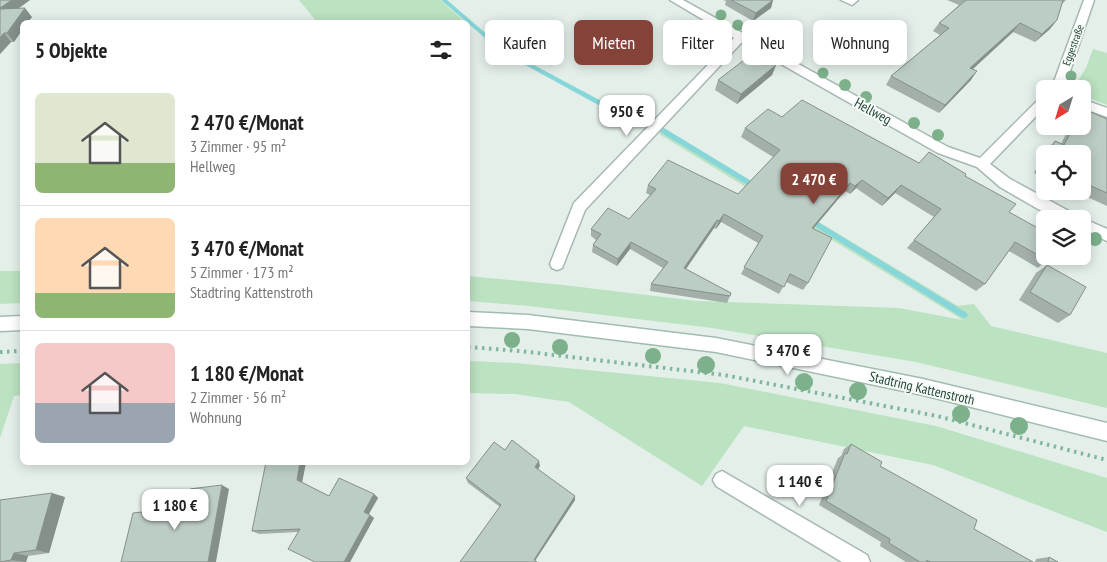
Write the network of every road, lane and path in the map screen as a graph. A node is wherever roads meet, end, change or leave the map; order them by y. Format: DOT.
graph roads {
  1 [pos="675,0"];
  2 [pos="845,0"];
  3 [pos="854,0"];
  4 [pos="1089,0"];
  5 [pos="741,37"];
  6 [pos="1060,80"];
  7 [pos="1091,107"];
  8 [pos="1036,109"];
  9 [pos="1107,113"];
  10 [pos="982,164"];
  11 [pos="1053,210"];
  12 [pos="1091,228"];
  13 [pos="1107,236"];
  14 [pos="557,264"];
  15 [pos="470,319"];
  16 [pos="20,323"];
  17 [pos="0,324"];
  18 [pos="470,347"];
  19 [pos="20,351"];
  20 [pos="0,352"];
  21 [pos="1107,432"];
  22 [pos="1107,460"];
  23 [pos="722,480"];
  24 [pos="860,562"];
  1 -- 5 [label="street, Hellweg"];
  2 -- 3 [label="lane"];
  4 -- 6 [label="street, Eggestraße"];
  5 -- 10 [label="street, Hellweg"];
  5 -- 14 [label="street"];
  7 -- 9 [label="street"];
  8 -- 10 [label="street"];
  10 -- 11 [label="street, Hellweg"];
  12 -- 13 [label="street"];
  15 -- 21 [label="street, Stadtring Kattenstroth"];
  16 -- 17 [label="street"];
  18 -- 22 [label="path"];
  19 -- 20 [label="path"];
  23 -- 24 [label="street"];
}
